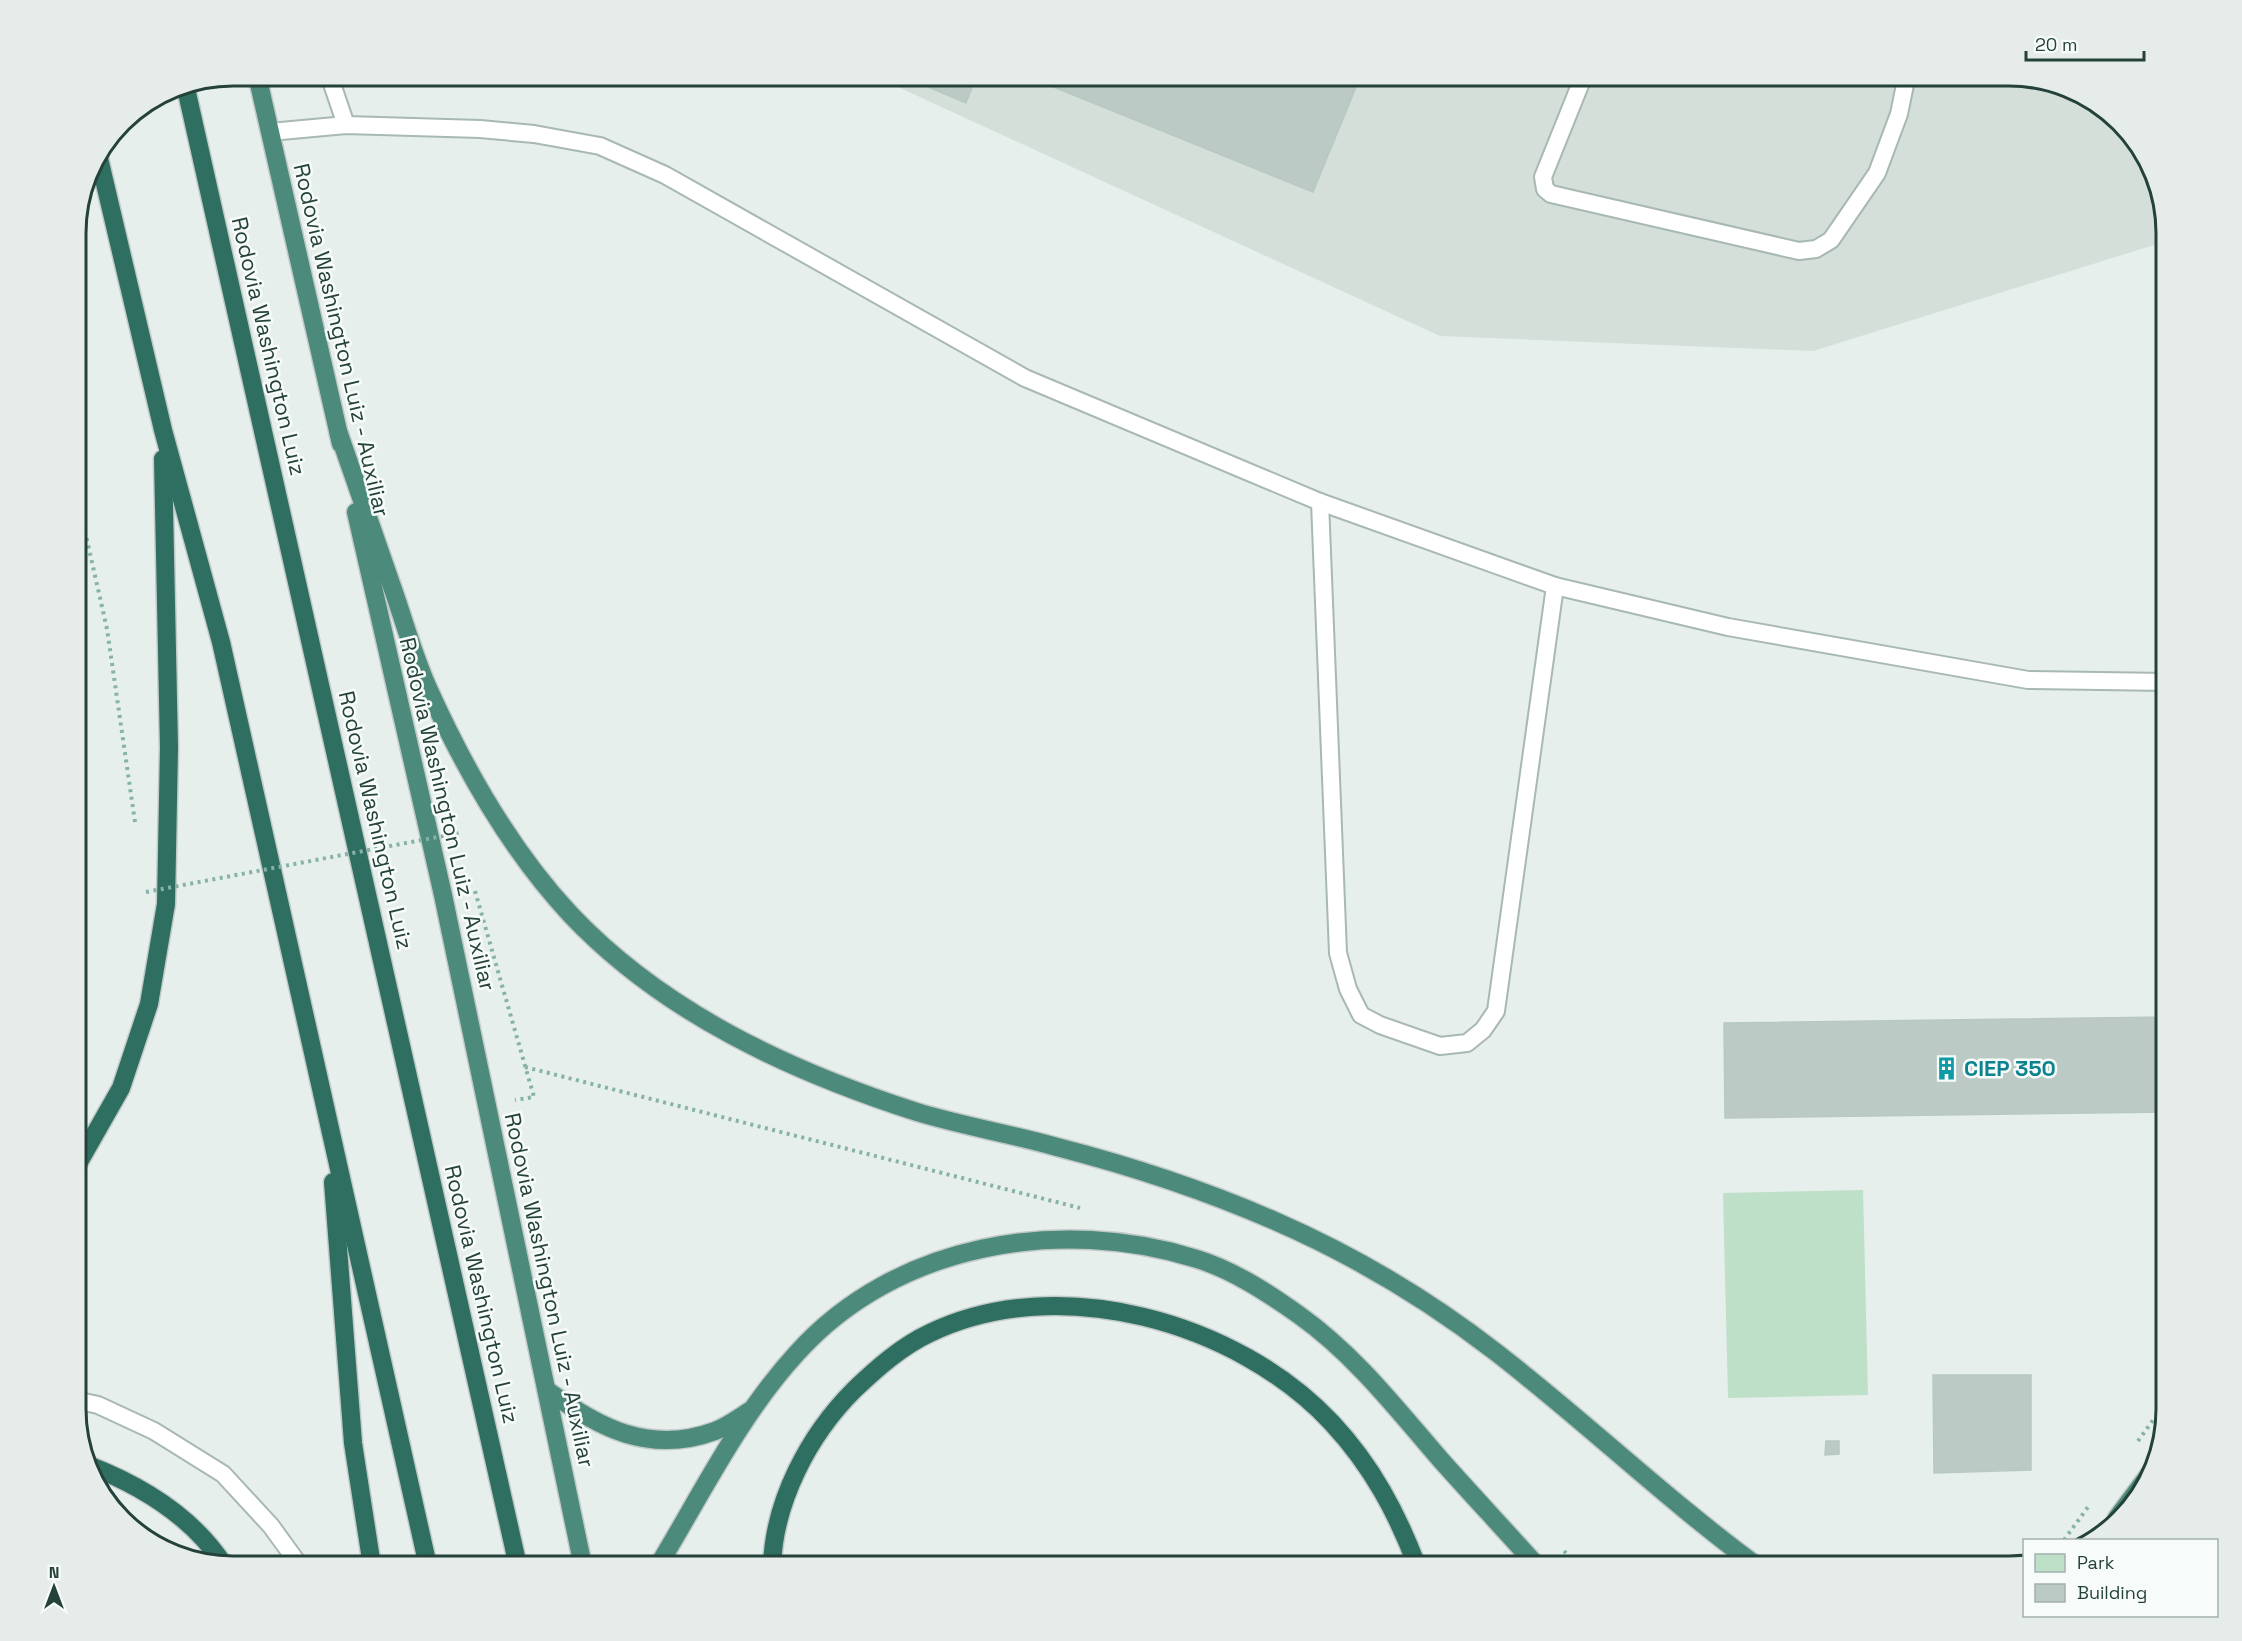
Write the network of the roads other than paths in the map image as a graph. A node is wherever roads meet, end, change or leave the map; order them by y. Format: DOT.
graph roads {
  1 [pos="260,86"];
  2 [pos="333,86"];
  3 [pos="1580,86"];
  4 [pos="1904,86"];
  5 [pos="187,93"];
  6 [pos="346,125"];
  7 [pos="270,132"];
  8 [pos="101,167"];
  9 [pos="163,430"];
  10 [pos="339,434"];
  11 [pos="1320,502"];
  12 [pos="1555,586"];
  13 [pos="2156,682"];
  14 [pos="330,1132"];
  15 [pos="86,1150"];
  16 [pos="548,1391"];
  17 [pos="86,1403"];
  18 [pos="753,1409"];
  19 [pos="99,1470"];
  20 [pos="215,1554"];
  21 [pos="293,1556"];
  22 [pos="370,1556"];
  23 [pos="426,1556"];
  24 [pos="516,1556"];
  25 [pos="581,1556"];
  26 [pos="664,1556"];
  27 [pos="774,1556"];
  28 [pos="1413,1556"];
  29 [pos="1528,1556"];
  30 [pos="1745,1556"];
  1 -- 7 [label="highway, Rodovia Washington Luiz - Auxiliar"];
  2 -- 6 [label="lane"];
  3 -- 4 [label="lane"];
  5 -- 24 [label="highway, Rodovia Washington Luiz"];
  6 -- 7 [label="lane"];
  6 -- 11 [label="lane"];
  7 -- 10 [label="highway, Rodovia Washington Luiz - Auxiliar"];
  8 -- 9 [label="highway"];
  9 -- 14 [label="highway"];
  9 -- 15 [label="highway"];
  10 -- 16 [label="highway, Rodovia Washington Luiz - Auxiliar"];
  10 -- 30 [label="highway"];
  11 -- 12 [label="lane"];
  11 -- 12 [label="lane"];
  12 -- 13 [label="lane"];
  14 -- 22 [label="highway"];
  14 -- 23 [label="highway"];
  16 -- 18 [label="highway"];
  16 -- 25 [label="highway, Rodovia Washington Luiz - Auxiliar"];
  17 -- 21 [label="lane"];
  18 -- 26 [label="highway"];
  18 -- 29 [label="highway"];
  19 -- 20 [label="highway"];
  27 -- 28 [label="highway"];
}
